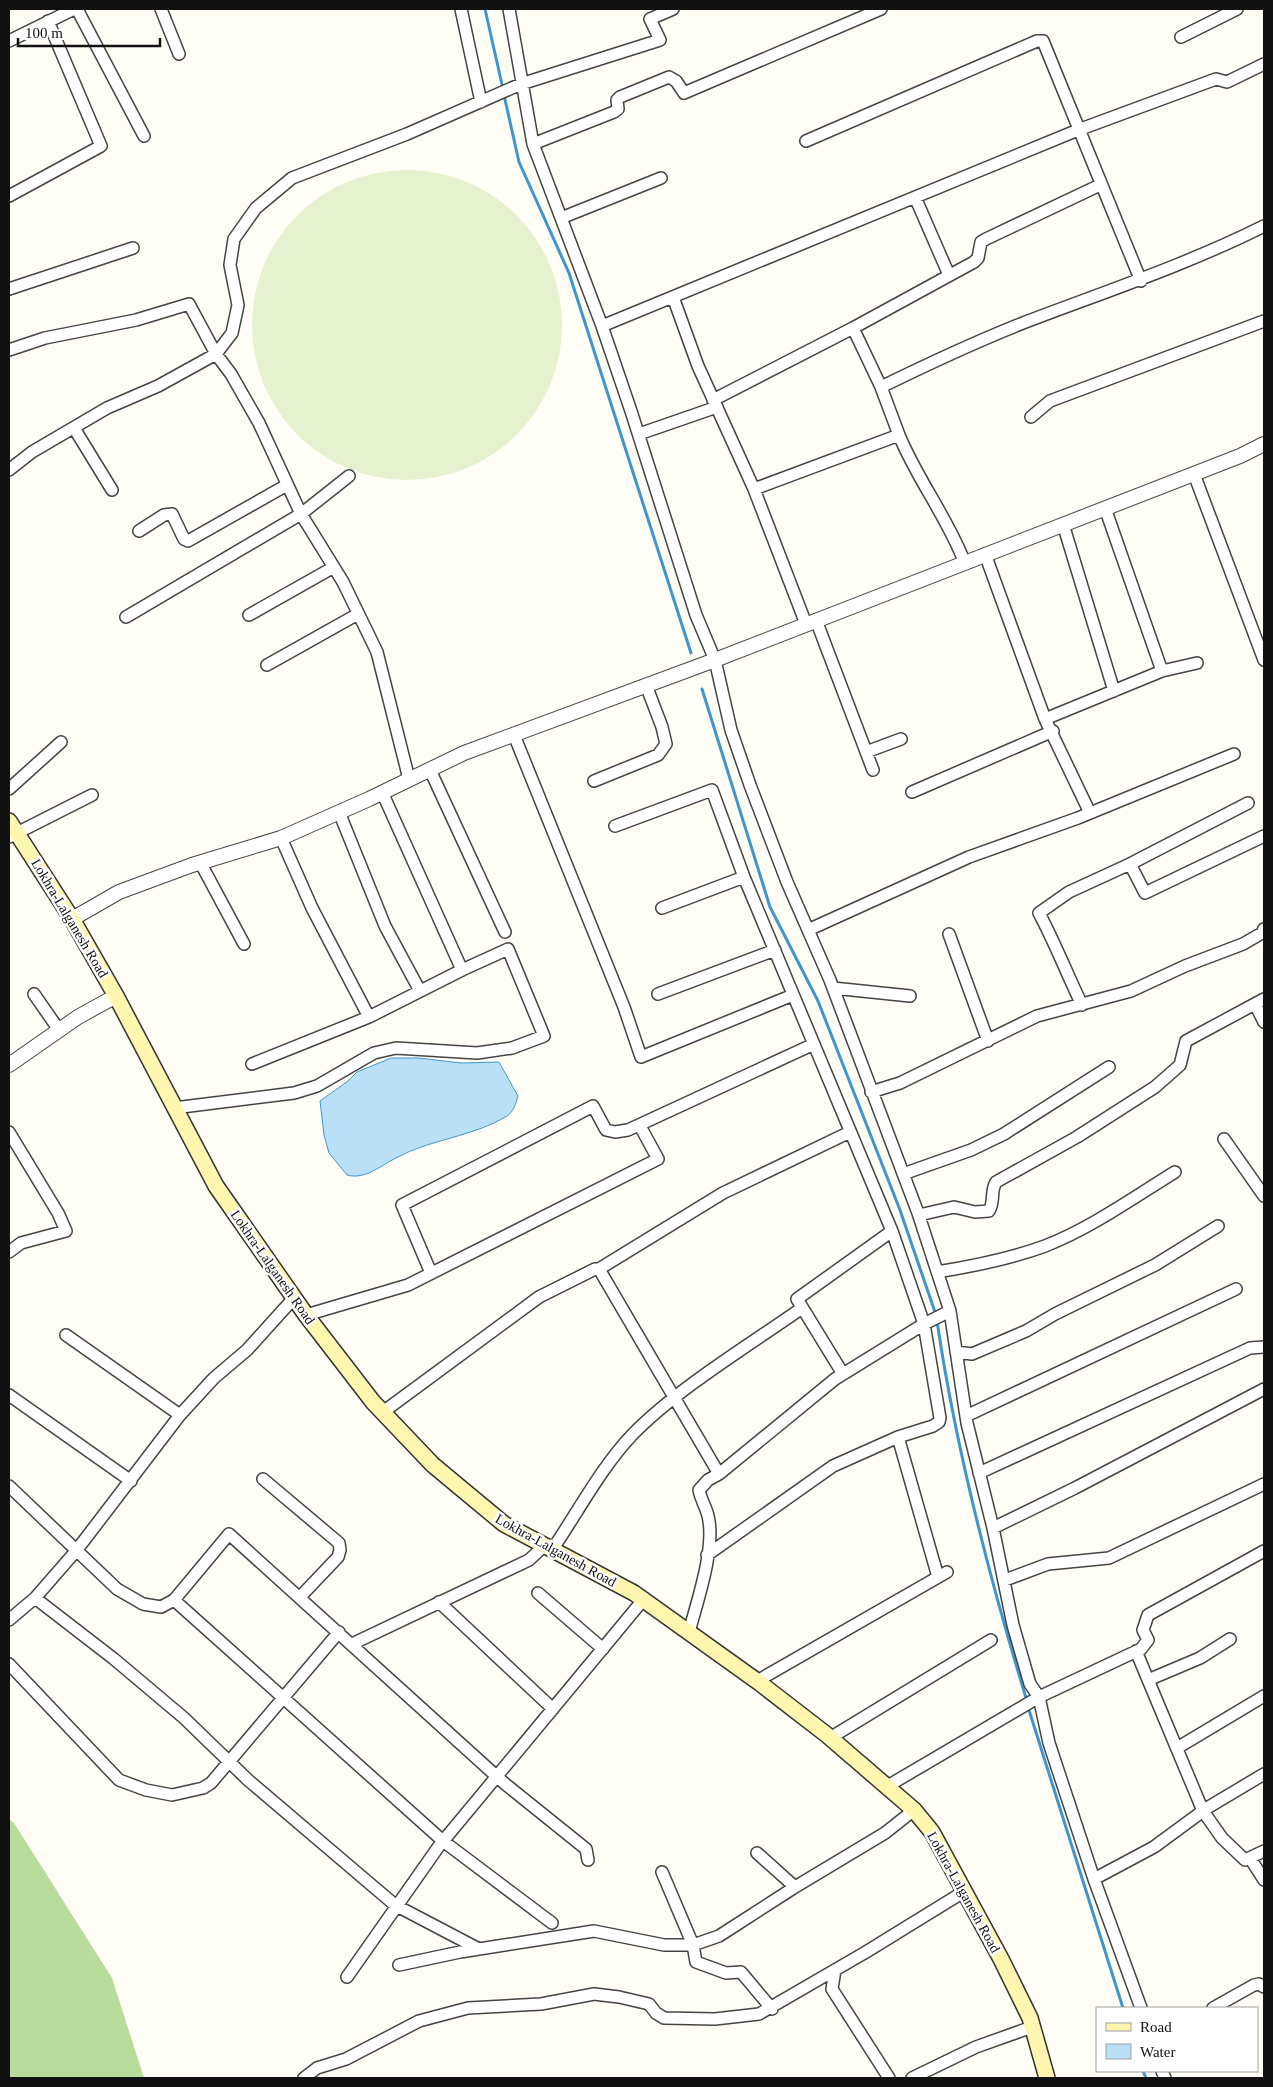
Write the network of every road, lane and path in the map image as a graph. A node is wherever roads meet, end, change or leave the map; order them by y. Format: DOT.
graph roads {
  1 [pos="75,9"];
  2 [pos="161,9"];
  3 [pos="461,9"];
  4 [pos="509,9"];
  5 [pos="673,9"];
  6 [pos="881,9"];
  7 [pos="1237,9"];
  8 [pos="48,21"];
  9 [pos="1181,36"];
  10 [pos="9,41"];
  11 [pos="179,54"];
  12 [pos="1264,64"];
  13 [pos="521,84"];
  14 [pos="481,102"];
  15 [pos="1078,130"];
  16 [pos="144,136"];
  17 [pos="806,141"];
  18 [pos="533,144"];
  19 [pos="661,178"];
  20 [pos="1100,185"];
  21 [pos="9,196"];
  22 [pos="915,197"];
  23 [pos="561,218"];
  24 [pos="1264,226"];
  25 [pos="133,248"];
  26 [pos="949,275"];
  27 [pos="1141,281"];
  28 [pos="9,289"];
  29 [pos="673,297"];
  30 [pos="1264,321"];
  31 [pos="602,326"];
  32 [pos="853,328"];
  33 [pos="9,350"];
  34 [pos="216,354"];
  35 [pos="881,387"];
  36 [pos="715,403"];
  37 [pos="1031,417"];
  38 [pos="74,428"];
  39 [pos="639,434"];
  40 [pos="899,435"];
  41 [pos="1264,444"];
  42 [pos="9,470"];
  43 [pos="1194,474"];
  44 [pos="350,476"];
  45 [pos="287,485"];
  46 [pos="754,489"];
  47 [pos="112,490"];
  48 [pos="1105,508"];
  49 [pos="302,514"];
  50 [pos="1063,524"];
  51 [pos="139,531"];
  52 [pos="985,554"];
  53 [pos="964,561"];
  54 [pos="334,567"];
  55 [pos="358,614"];
  56 [pos="250,615"];
  57 [pos="126,617"];
  58 [pos="811,622"];
  59 [pos="715,660"];
  60 [pos="1264,660"];
  61 [pos="1197,663"];
  62 [pos="267,665"];
  63 [pos="1162,672"];
  64 [pos="646,685"];
  65 [pos="1114,691"];
  66 [pos="1045,719"];
  67 [pos="1053,731"];
  68 [pos="514,735"];
  69 [pos="901,739"];
  70 [pos="61,742"];
  71 [pos="866,752"];
  72 [pos="1234,754"];
  73 [pos="430,770"];
  74 [pos="873,770"];
  75 [pos="410,779"];
  76 [pos="594,780"];
  77 [pos="9,789"];
  78 [pos="382,792"];
  79 [pos="912,792"];
  80 [pos="92,795"];
  81 [pos="1248,803"];
  82 [pos="339,812"];
  83 [pos="1090,813"];
  84 [pos="615,826"];
  85 [pos="11,830"];
  86 [pos="1264,836"];
  87 [pos="281,838"];
  88 [pos="200,862"];
  89 [pos="1130,864"];
  90 [pos="744,877"];
  91 [pos="662,908"];
  92 [pos="72,919"];
  93 [pos="1264,929"];
  94 [pos="808,930"];
  95 [pos="505,932"];
  96 [pos="949,934"];
  97 [pos="244,944"];
  98 [pos="775,950"];
  99 [pos="462,970"];
  100 [pos="833,988"];
  101 [pos="420,991"];
  102 [pos="34,994"];
  103 [pos="658,994"];
  104 [pos="793,995"];
  105 [pos="116,996"];
  106 [pos="910,996"];
  107 [pos="1260,1002"];
  108 [pos="1082,1005"];
  109 [pos="369,1017"];
  110 [pos="1264,1022"];
  111 [pos="59,1030"];
  112 [pos="988,1041"];
  113 [pos="814,1044"];
  114 [pos="252,1064"];
  115 [pos="9,1065"];
  116 [pos="1109,1067"];
  117 [pos="871,1092"];
  118 [pos="174,1108"];
  119 [pos="640,1126"];
  120 [pos="9,1132"];
  121 [pos="850,1132"];
  122 [pos="1224,1139"];
  123 [pos="1175,1172"];
  124 [pos="903,1174"];
  125 [pos="1264,1196"];
  126 [pos="919,1216"];
  127 [pos="1218,1226"];
  128 [pos="892,1231"];
  129 [pos="9,1252"];
  130 [pos="600,1269"];
  131 [pos="938,1272"];
  132 [pos="431,1273"];
  133 [pos="1236,1289"];
  134 [pos="294,1298"];
  135 [pos="802,1308"];
  136 [pos="947,1313"];
  137 [pos="306,1315"];
  138 [pos="926,1323"];
  139 [pos="66,1334"];
  140 [pos="1264,1346"];
  141 [pos="956,1352"];
  142 [pos="843,1374"];
  143 [pos="1264,1389"];
  144 [pos="9,1395"];
  145 [pos="674,1398"];
  146 [pos="383,1412"];
  147 [pos="180,1415"];
  148 [pos="966,1416"];
  149 [pos="898,1437"];
  150 [pos="979,1473"];
  151 [pos="719,1474"];
  152 [pos="263,1479"];
  153 [pos="131,1481"];
  154 [pos="1264,1484"];
  155 [pos="9,1486"];
  156 [pos="993,1528"];
  157 [pos="548,1548"];
  158 [pos="76,1551"];
  159 [pos="1264,1551"];
  160 [pos="707,1555"];
  161 [pos="1004,1580"];
  162 [pos="538,1593"];
  163 [pos="300,1597"];
  164 [pos="35,1598"];
  165 [pos="174,1600"];
  166 [pos="644,1600"];
  167 [pos="439,1602"];
  168 [pos="9,1620"];
  169 [pos="339,1632"];
  170 [pos="689,1632"];
  171 [pos="1230,1639"];
  172 [pos="991,1640"];
  173 [pos="352,1644"];
  174 [pos="603,1649"];
  175 [pos="1136,1651"];
  176 [pos="9,1664"];
  177 [pos="1148,1680"];
  178 [pos="757,1681"];
  179 [pos="283,1696"];
  180 [pos="1264,1696"];
  181 [pos="1036,1698"];
  182 [pos="553,1709"];
  183 [pos="830,1738"];
  184 [pos="1177,1748"];
  185 [pos="228,1761"];
  186 [pos="1264,1774"];
  187 [pos="498,1777"];
  188 [pos="886,1787"];
  189 [pos="914,1810"];
  190 [pos="1203,1812"];
  191 [pos="443,1841"];
  192 [pos="1264,1850"];
  193 [pos="757,1852"];
  194 [pos="1250,1858"];
  195 [pos="588,1860"];
  196 [pos="662,1872"];
  197 [pos="1094,1879"];
  198 [pos="1264,1880"];
  199 [pos="795,1886"];
  200 [pos="964,1891"];
  201 [pos="395,1905"];
  202 [pos="552,1923"];
  203 [pos="693,1946"];
  204 [pos="479,1949"];
  205 [pos="399,1965"];
  206 [pos="835,1970"];
  207 [pos="347,1976"];
  208 [pos="1262,1984"];
  209 [pos="1141,2007"];
  210 [pos="1215,2007"];
  211 [pos="772,2009"];
  212 [pos="1032,2027"];
  213 [pos="304,2078"];
  214 [pos="889,2078"];
  215 [pos="912,2078"];
  216 [pos="1047,2078"];
  1 -- 8 [label="street"];
  1 -- 16 [label="street"];
  2 -- 11 [label="street"];
  3 -- 14 [label="street"];
  4 -- 13 [label="street"];
  5 -- 13 [label="street"];
  6 -- 18 [label="street"];
  7 -- 9 [label="street"];
  8 -- 10 [label="street"];
  8 -- 21 [label="street"];
  12 -- 15 [label="street"];
  13 -- 14 [label="street"];
  13 -- 18 [label="street"];
  14 -- 34 [label="street"];
  15 -- 17 [label="street"];
  15 -- 20 [label="street"];
  15 -- 22 [label="street"];
  18 -- 23 [label="street"];
  19 -- 23 [label="street"];
  20 -- 26 [label="street"];
  20 -- 27 [label="street"];
  22 -- 26 [label="street"];
  22 -- 29 [label="street"];
  23 -- 31 [label="street"];
  24 -- 27 [label="street"];
  25 -- 28 [label="street"];
  26 -- 32 [label="street"];
  27 -- 35 [label="street"];
  29 -- 31 [label="street"];
  29 -- 36 [label="street"];
  30 -- 37 [label="street"];
  31 -- 39 [label="street"];
  32 -- 35 [label="street"];
  32 -- 36 [label="street"];
  33 -- 34 [label="street"];
  34 -- 38 [label="street"];
  34 -- 45 [label="street"];
  35 -- 40 [label="street"];
  36 -- 39 [label="street"];
  36 -- 46 [label="street"];
  38 -- 42 [label="street"];
  38 -- 47 [label="street"];
  39 -- 59 [label="street"];
  40 -- 46 [label="street"];
  40 -- 53 [label="street"];
  41 -- 43 [label="street"];
  43 -- 48 [label="street"];
  43 -- 60 [label="street"];
  44 -- 49 [label="street"];
  45 -- 49 [label="street"];
  45 -- 51 [label="street"];
  46 -- 58 [label="street"];
  48 -- 50 [label="street"];
  48 -- 63 [label="street"];
  49 -- 54 [label="street"];
  49 -- 57 [label="street"];
  50 -- 52 [label="street"];
  50 -- 65 [label="street"];
  52 -- 53 [label="street"];
  52 -- 66 [label="street"];
  53 -- 58 [label="street"];
  54 -- 55 [label="street"];
  54 -- 56 [label="street"];
  55 -- 62 [label="street"];
  55 -- 75 [label="street"];
  58 -- 59 [label="street"];
  58 -- 71 [label="street"];
  59 -- 64 [label="street"];
  59 -- 94 [label="street"];
  61 -- 63 [label="street"];
  63 -- 65 [label="street"];
  64 -- 68 [label="street"];
  64 -- 76 [label="street"];
  65 -- 66 [label="street"];
  66 -- 67 [label="street"];
  67 -- 79 [label="street"];
  67 -- 83 [label="street"];
  68 -- 73 [label="street"];
  68 -- 104 [label="street"];
  69 -- 71 [label="street"];
  70 -- 77 [label="street"];
  71 -- 74 [label="street"];
  72 -- 83 [label="street"];
  73 -- 75 [label="street"];
  73 -- 95 [label="street"];
  75 -- 78 [label="street"];
  78 -- 82 [label="street"];
  78 -- 99 [label="street"];
  80 -- 85 [label="street"];
  81 -- 89 [label="street"];
  82 -- 87 [label="street"];
  82 -- 101 [label="street"];
  83 -- 94 [label="street"];
  84 -- 90 [label="street"];
  85 -- 92 [label="main road, Lokhra-Lalganesh Road"];
  86 -- 89 [label="street"];
  87 -- 88 [label="street"];
  87 -- 109 [label="street"];
  88 -- 92 [label="street"];
  88 -- 97 [label="street"];
  89 -- 108 [label="street"];
  90 -- 91 [label="street"];
  90 -- 98 [label="street"];
  92 -- 105 [label="main road, Lokhra-Lalganesh Road"];
  93 -- 108 [label="street"];
  94 -- 100 [label="street"];
  96 -- 112 [label="street"];
  98 -- 103 [label="street"];
  98 -- 104 [label="street"];
  99 -- 101 [label="street"];
  99 -- 118 [label="street"];
  100 -- 106 [label="street"];
  100 -- 117 [label="street"];
  101 -- 109 [label="street"];
  102 -- 111 [label="street"];
  104 -- 113 [label="street"];
  105 -- 111 [label="street"];
  105 -- 118 [label="main road, Lokhra-Lalganesh Road"];
  107 -- 110 [label="street"];
  107 -- 126 [label="street"];
  108 -- 112 [label="street"];
  109 -- 114 [label="street"];
  111 -- 115 [label="street"];
  112 -- 117 [label="street"];
  113 -- 119 [label="street"];
  113 -- 121 [label="street"];
  116 -- 124 [label="street"];
  117 -- 124 [label="street"];
  118 -- 134 [label="main road, Lokhra-Lalganesh Road"];
  119 -- 132 [label="street"];
  119 -- 132 [label="street"];
  120 -- 129 [label="street"];
  121 -- 128 [label="street"];
  121 -- 130 [label="street"];
  122 -- 125 [label="street"];
  123 -- 131 [label="street"];
  124 -- 126 [label="street"];
  126 -- 131 [label="street"];
  127 -- 141 [label="street"];
  128 -- 135 [label="street"];
  128 -- 138 [label="street"];
  130 -- 145 [label="street"];
  130 -- 146 [label="street"];
  131 -- 136 [label="street"];
  132 -- 137 [label="street"];
  133 -- 148 [label="street"];
  134 -- 137 [label="main road, Lokhra-Lalganesh Road"];
  134 -- 147 [label="street"];
  135 -- 142 [label="street"];
  135 -- 145 [label="street"];
  136 -- 138 [label="street"];
  136 -- 141 [label="street"];
  137 -- 146 [label="main road, Lokhra-Lalganesh Road"];
  138 -- 142 [label="street"];
  138 -- 149 [label="street"];
  139 -- 147 [label="street"];
  140 -- 150 [label="street"];
  141 -- 148 [label="street"];
  142 -- 151 [label="street"];
  143 -- 156 [label="street"];
  144 -- 153 [label="street"];
  145 -- 151 [label="street"];
  145 -- 157 [label="street"];
  146 -- 157 [label="main road, Lokhra-Lalganesh Road"];
  147 -- 153 [label="street"];
  148 -- 150 [label="street"];
  149 -- 160 [label="street"];
  149 -- 178 [label="street"];
  150 -- 156 [label="street"];
  151 -- 160 [label="street"];
  152 -- 163 [label="street"];
  153 -- 158 [label="street"];
  154 -- 161 [label="street"];
  155 -- 158 [label="street"];
  156 -- 161 [label="street"];
  157 -- 166 [label="main road, Lokhra-Lalganesh Road"];
  157 -- 167 [label="street"];
  158 -- 164 [label="street"];
  158 -- 165 [label="street"];
  159 -- 175 [label="street"];
  160 -- 170 [label="street"];
  161 -- 181 [label="street"];
  162 -- 174 [label="street"];
  163 -- 165 [label="street"];
  163 -- 169 [label="street"];
  164 -- 168 [label="street"];
  164 -- 185 [label="street"];
  165 -- 179 [label="street"];
  166 -- 170 [label="main road, Lokhra-Lalganesh Road"];
  166 -- 174 [label="street"];
  167 -- 173 [label="street"];
  167 -- 182 [label="street"];
  169 -- 173 [label="street"];
  169 -- 179 [label="street"];
  170 -- 178 [label="main road, Lokhra-Lalganesh Road"];
  171 -- 177 [label="street"];
  172 -- 183 [label="street"];
  173 -- 187 [label="street"];
  174 -- 182 [label="street"];
  175 -- 177 [label="street"];
  175 -- 181 [label="street"];
  176 -- 185 [label="street"];
  177 -- 184 [label="street"];
  178 -- 183 [label="main road, Lokhra-Lalganesh Road"];
  179 -- 185 [label="street"];
  179 -- 191 [label="street"];
  180 -- 184 [label="street"];
  181 -- 188 [label="street"];
  181 -- 197 [label="street"];
  182 -- 187 [label="street"];
  183 -- 188 [label="main road, Lokhra-Lalganesh Road"];
  184 -- 190 [label="street"];
  185 -- 201 [label="street"];
  186 -- 190 [label="street"];
  187 -- 191 [label="street"];
  187 -- 195 [label="street"];
  188 -- 189 [label="main road, Lokhra-Lalganesh Road"];
  189 -- 199 [label="street"];
  189 -- 200 [label="main road, Lokhra-Lalganesh Road"];
  190 -- 194 [label="street"];
  190 -- 197 [label="street"];
  191 -- 201 [label="street"];
  191 -- 202 [label="street"];
  192 -- 194 [label="street"];
  193 -- 199 [label="street"];
  194 -- 198 [label="street"];
  196 -- 203 [label="street"];
  197 -- 209 [label="street"];
  199 -- 203 [label="street"];
  200 -- 206 [label="street"];
  200 -- 212 [label="main road, Lokhra-Lalganesh Road"];
  201 -- 204 [label="street"];
  201 -- 207 [label="street"];
  203 -- 204 [label="street"];
  203 -- 211 [label="street"];
  204 -- 205 [label="street"];
  206 -- 211 [label="street"];
  206 -- 214 [label="street"];
  208 -- 210 [label="street"];
  211 -- 213 [label="street"];
  212 -- 215 [label="street"];
  212 -- 216 [label="main road, Lokhra-Lalganesh Road"];
}
